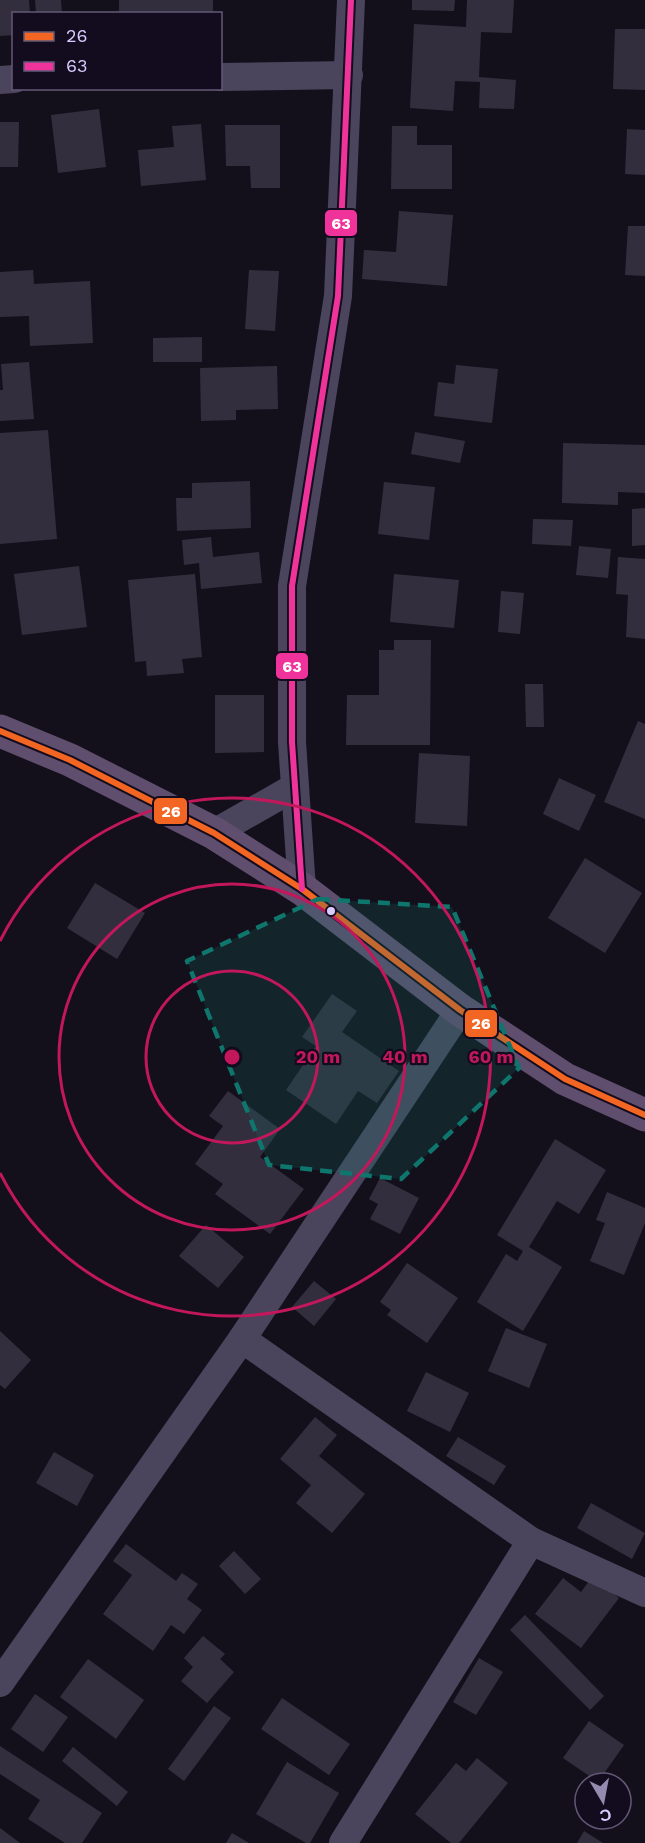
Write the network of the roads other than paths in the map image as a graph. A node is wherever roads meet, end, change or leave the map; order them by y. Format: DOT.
graph roads {
  1 [pos="351,0"];
  2 [pos="349,75"];
  3 [pos="222,77"];
  4 [pos="0,731"];
  5 [pos="295,787"];
  6 [pos="214,833"];
  7 [pos="302,889"];
  8 [pos="460,1010"];
  9 [pos="645,1115"];
  10 [pos="242,1339"];
  11 [pos="531,1541"];
  12 [pos="645,1593"];
  13 [pos="0,1683"];
  14 [pos="343,1843"];
  1 -- 2 [label="street"];
  2 -- 3 [label="street"];
  2 -- 5 [label="street"];
  4 -- 6 [label="main road"];
  5 -- 6 [label="street"];
  5 -- 7 [label="street"];
  6 -- 7 [label="main road"];
  7 -- 8 [label="main road"];
  8 -- 9 [label="main road"];
  8 -- 10 [label="street"];
  10 -- 11 [label="street"];
  10 -- 13 [label="street"];
  11 -- 12 [label="street"];
  11 -- 14 [label="street"];
}
